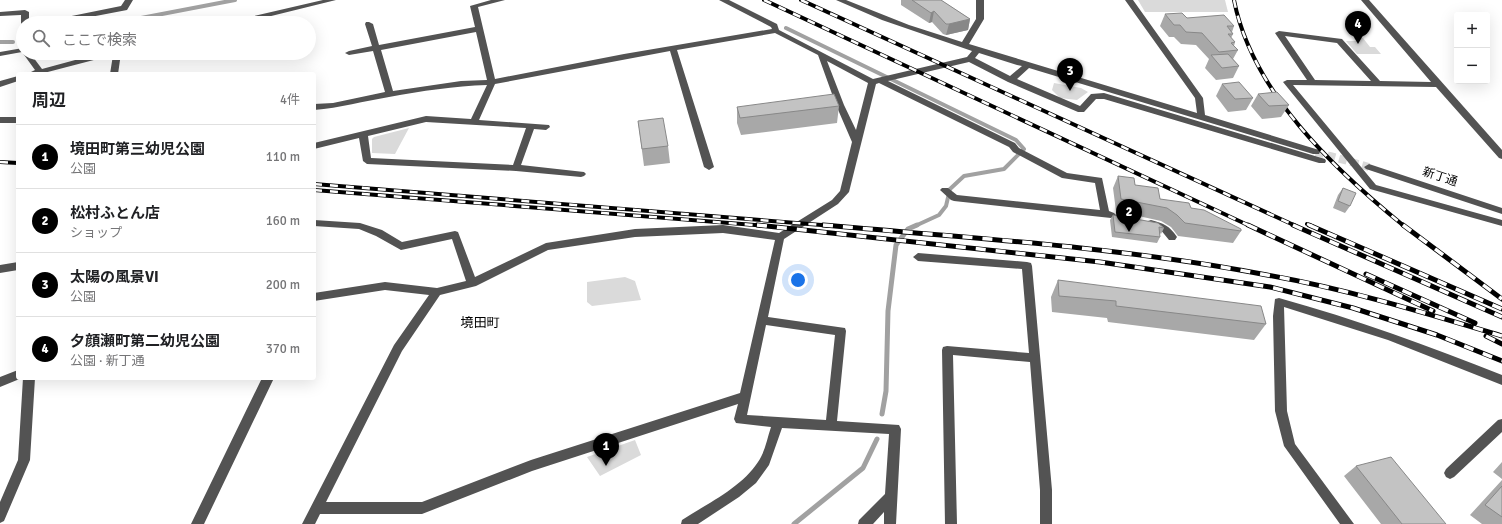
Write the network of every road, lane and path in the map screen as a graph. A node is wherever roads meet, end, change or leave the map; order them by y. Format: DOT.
graph roads {
  1 [pos="129,0"];
  2 [pos="332,0"];
  3 [pos="501,0"];
  4 [pos="723,0"];
  5 [pos="840,0"];
  6 [pos="980,0"];
  7 [pos="1129,0"];
  8 [pos="1365,0"];
  9 [pos="0,14"];
  10 [pos="25,16"];
  11 [pos="83,16"];
  12 [pos="263,16"];
  13 [pos="369,24"];
  14 [pos="479,29"];
  15 [pos="776,31"];
  16 [pos="964,46"];
  17 [pos="378,48"];
  18 [pos="673,48"];
  19 [pos="977,50"];
  20 [pos="16,51"];
  21 [pos="349,53"];
  22 [pos="0,54"];
  23 [pos="822,54"];
  24 [pos="970,59"];
  25 [pos="31,60"];
  26 [pos="83,60"];
  27 [pos="116,60"];
  28 [pos="1028,65"];
  29 [pos="40,71"];
  30 [pos="37,72"];
  31 [pos="114,72"];
  32 [pos="16,79"];
  33 [pos="1011,80"];
  34 [pos="876,81"];
  35 [pos="492,82"];
  36 [pos="1312,82"];
  37 [pos="0,84"];
  38 [pos="1378,84"];
  39 [pos="1438,85"];
  40 [pos="390,94"];
  41 [pos="316,107"];
  42 [pos="1201,115"];
  43 [pos="0,120"];
  44 [pos="16,120"];
  45 [pos="474,122"];
  46 [pos="531,126"];
  47 [pos="546,127"];
  48 [pos="364,134"];
  49 [pos="857,142"];
  50 [pos="316,146"];
  51 [pos="1316,152"];
  52 [pos="1502,156"];
  53 [pos="1322,162"];
  54 [pos="709,166"];
  55 [pos="1369,167"];
  56 [pos="516,168"];
  57 [pos="581,174"];
  58 [pos="945,190"];
  59 [pos="1502,211"];
  60 [pos="1105,214"];
  61 [pos="1120,217"];
  62 [pos="1142,221"];
  63 [pos="316,223"];
  64 [pos="1502,223"];
  65 [pos="780,237"];
  66 [pos="1172,237"];
  67 [pos="918,256"];
  68 [pos="16,266"];
  69 [pos="0,269"];
  70 [pos="472,283"];
  71 [pos="437,292"];
  72 [pos="316,297"];
  73 [pos="762,320"];
  74 [pos="1034,358"];
  75 [pos="16,376"];
  76 [pos="29,380"];
  77 [pos="267,380"];
  78 [pos="1502,380"];
  79 [pos="0,382"];
  80 [pos="744,397"];
  81 [pos="778,423"];
  82 [pos="1502,424"];
  83 [pos="831,426"];
  84 [pos="1450,473"];
  85 [pos="891,497"];
  86 [pos="316,508"];
  87 [pos="0,516"];
  88 [pos="197,524"];
  89 [pos="308,524"];
  90 [pos="687,524"];
  91 [pos="864,524"];
  92 [pos="890,524"];
  93 [pos="951,524"];
  94 [pos="1046,524"];
  95 [pos="1348,524"];
  1 -- 11 [label="street"];
  2 -- 12 [label="street"];
  3 -- 14 [label="street"];
  4 -- 15 [label="street"];
  5 -- 16 [label="street"];
  6 -- 16 [label="street"];
  7 -- 42 [label="street"];
  8 -- 39 [label="street"];
  9 -- 10 [label="street"];
  13 -- 17 [label="street"];
  14 -- 17 [label="street"];
  14 -- 35 [label="street"];
  15 -- 18 [label="street"];
  15 -- 23 [label="street"];
  16 -- 19 [label="street"];
  17 -- 21 [label="street"];
  17 -- 40 [label="street"];
  18 -- 35 [label="street"];
  18 -- 54 [label="street"];
  19 -- 24 [label="street"];
  19 -- 28 [label="street"];
  20 -- 22 [label="street"];
  23 -- 34 [label="street"];
  23 -- 49 [label="street"];
  24 -- 33 [label="street"];
  24 -- 34 [label="street"];
  25 -- 29 [label="street"];
  26 -- 29 [label="street"];
  27 -- 31 [label="street"];
  28 -- 33 [label="street"];
  28 -- 42 [label="street"];
  29 -- 30 [label="street"];
  32 -- 37 [label="street"];
  33 -- 53 [label="street"];
  34 -- 49 [label="street"];
  34 -- 60 [label="street"];
  35 -- 40 [label="street"];
  35 -- 45 [label="street"];
  36 -- 38 [label="street"];
  36 -- 38 [label="street"];
  36 -- 64 [label="street"];
  38 -- 39 [label="street"];
  39 -- 52 [label="street"];
  40 -- 41 [label="street"];
  42 -- 51 [label="street"];
  43 -- 44 [label="street"];
  45 -- 46 [label="street"];
  45 -- 48 [label="street"];
  46 -- 47 [label="street"];
  46 -- 56 [label="street"];
  48 -- 50 [label="street"];
  48 -- 56 [label="street"];
  49 -- 65 [label="street"];
  55 -- 59 [label="street, 新丁通"];
  56 -- 57 [label="street"];
  58 -- 60 [label="street"];
  60 -- 61 [label="street"];
  62 -- 66 [label="street"];
  63 -- 70 [label="street"];
  65 -- 70 [label="street"];
  65 -- 73 [label="street"];
  67 -- 74 [label="street"];
  68 -- 69 [label="street"];
  70 -- 71 [label="street"];
  71 -- 72 [label="street"];
  71 -- 86 [label="street"];
  73 -- 80 [label="street"];
  73 -- 83 [label="street"];
  74 -- 93 [label="street"];
  74 -- 94 [label="street"];
  75 -- 79 [label="street"];
  76 -- 87 [label="street"];
  77 -- 88 [label="street"];
  78 -- 95 [label="street"];
  80 -- 81 [label="street"];
  80 -- 86 [label="street"];
  81 -- 83 [label="street"];
  81 -- 90 [label="street"];
  82 -- 84 [label="street"];
  83 -- 85 [label="street"];
  85 -- 91 [label="street"];
  85 -- 92 [label="street"];
  86 -- 89 [label="street"];
}
